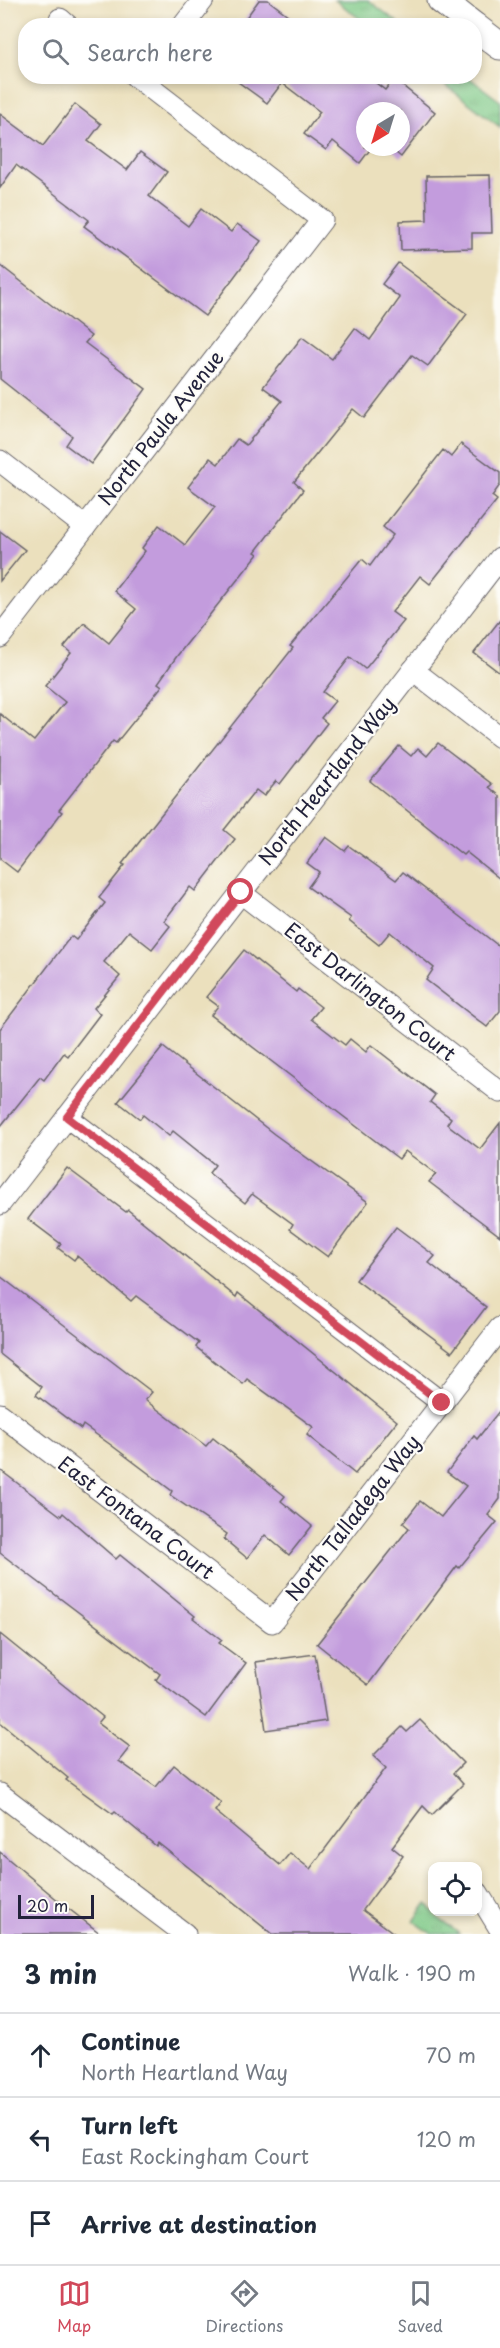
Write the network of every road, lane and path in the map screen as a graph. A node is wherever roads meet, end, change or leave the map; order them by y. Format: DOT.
graph roads {
  1 [pos="203,0"];
  2 [pos="441,0"];
  3 [pos="189,18"];
  4 [pos="464,18"];
  5 [pos="482,32"];
  6 [pos="500,46"];
  7 [pos="148,84"];
  8 [pos="0,461"];
  9 [pos="85,527"];
  10 [pos="500,558"];
  11 [pos="0,637"];
  12 [pos="413,670"];
  13 [pos="500,737"];
  14 [pos="241,892"];
  15 [pos="500,1092"];
  16 [pos="67,1117"];
  17 [pos="0,1204"];
  18 [pos="500,1328"];
  19 [pos="442,1403"];
  20 [pos="0,1414"];
  21 [pos="272,1622"];
  22 [pos="0,1794"];
  23 [pos="482,1901"];
  24 [pos="500,1929"];
  25 [pos="185,1934"];
  1 -- 3 [label="street"];
  2 -- 4 [label="street"];
  5 -- 6 [label="street"];
  7 -- 9 [label="street, North Paula Avenue"];
  8 -- 9 [label="street"];
  9 -- 11 [label="street, North Paula Avenue"];
  10 -- 12 [label="street, North Heartland Way"];
  12 -- 13 [label="street"];
  12 -- 14 [label="street, North Heartland Way"];
  14 -- 15 [label="street, East Darlington Court"];
  14 -- 16 [label="street, North Heartland Way"];
  16 -- 17 [label="street, North Heartland Way"];
  16 -- 19 [label="street"];
  18 -- 19 [label="street, North Talladega Way"];
  19 -- 21 [label="street, North Talladega Way"];
  20 -- 21 [label="street, East Fontana Court"];
  22 -- 25 [label="street"];
  23 -- 24 [label="street"];
}
